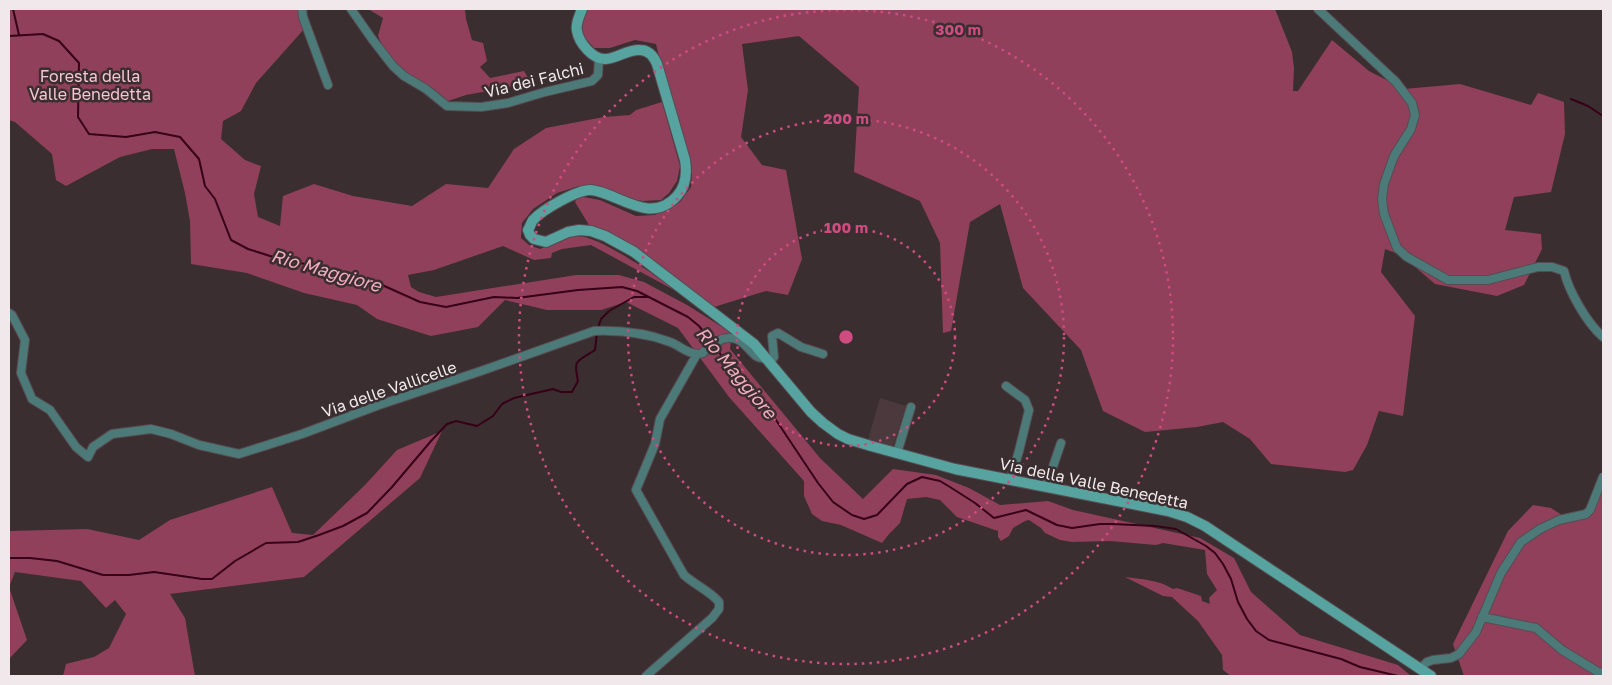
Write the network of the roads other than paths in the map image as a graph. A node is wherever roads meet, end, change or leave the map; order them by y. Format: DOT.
graph roads {
  1 [pos="302,9"];
  2 [pos="351,9"];
  3 [pos="582,9"];
  4 [pos="1318,9"];
  5 [pos="599,58"];
  6 [pos="328,85"];
  7 [pos="9,313"];
  8 [pos="1603,338"];
  9 [pos="701,353"];
  10 [pos="824,354"];
  11 [pos="768,361"];
  12 [pos="1006,386"];
  13 [pos="911,407"];
  14 [pos="1061,443"];
  15 [pos="897,453"];
  16 [pos="1603,476"];
  17 [pos="1010,480"];
  18 [pos="1046,487"];
  19 [pos="1482,616"];
  20 [pos="1420,669"];
  21 [pos="1603,673"];
  22 [pos="646,676"];
  23 [pos="1431,676"];
  1 -- 6 [label="street"];
  2 -- 5 [label="street, Via dei Falchi"];
  3 -- 5 [label="main road"];
  4 -- 8 [label="street"];
  5 -- 11 [label="main road, Via della Valle Benedetta"];
  7 -- 9 [label="street, Via delle Vallicelle"];
  9 -- 11 [label="street, bridge"];
  9 -- 22 [label="street"];
  10 -- 11 [label="street"];
  11 -- 15 [label="main road, Via della Valle Benedetta"];
  12 -- 17 [label="street"];
  13 -- 15 [label="street"];
  14 -- 18 [label="street"];
  15 -- 17 [label="main road, Via della Valle Benedetta"];
  16 -- 19 [label="street"];
  17 -- 18 [label="main road, Via della Valle Benedetta"];
  18 -- 20 [label="main road, Via della Valle Benedetta"];
  19 -- 20 [label="street"];
  19 -- 21 [label="street"];
  20 -- 23 [label="main road, Via della Valle Benedetta"];
}
